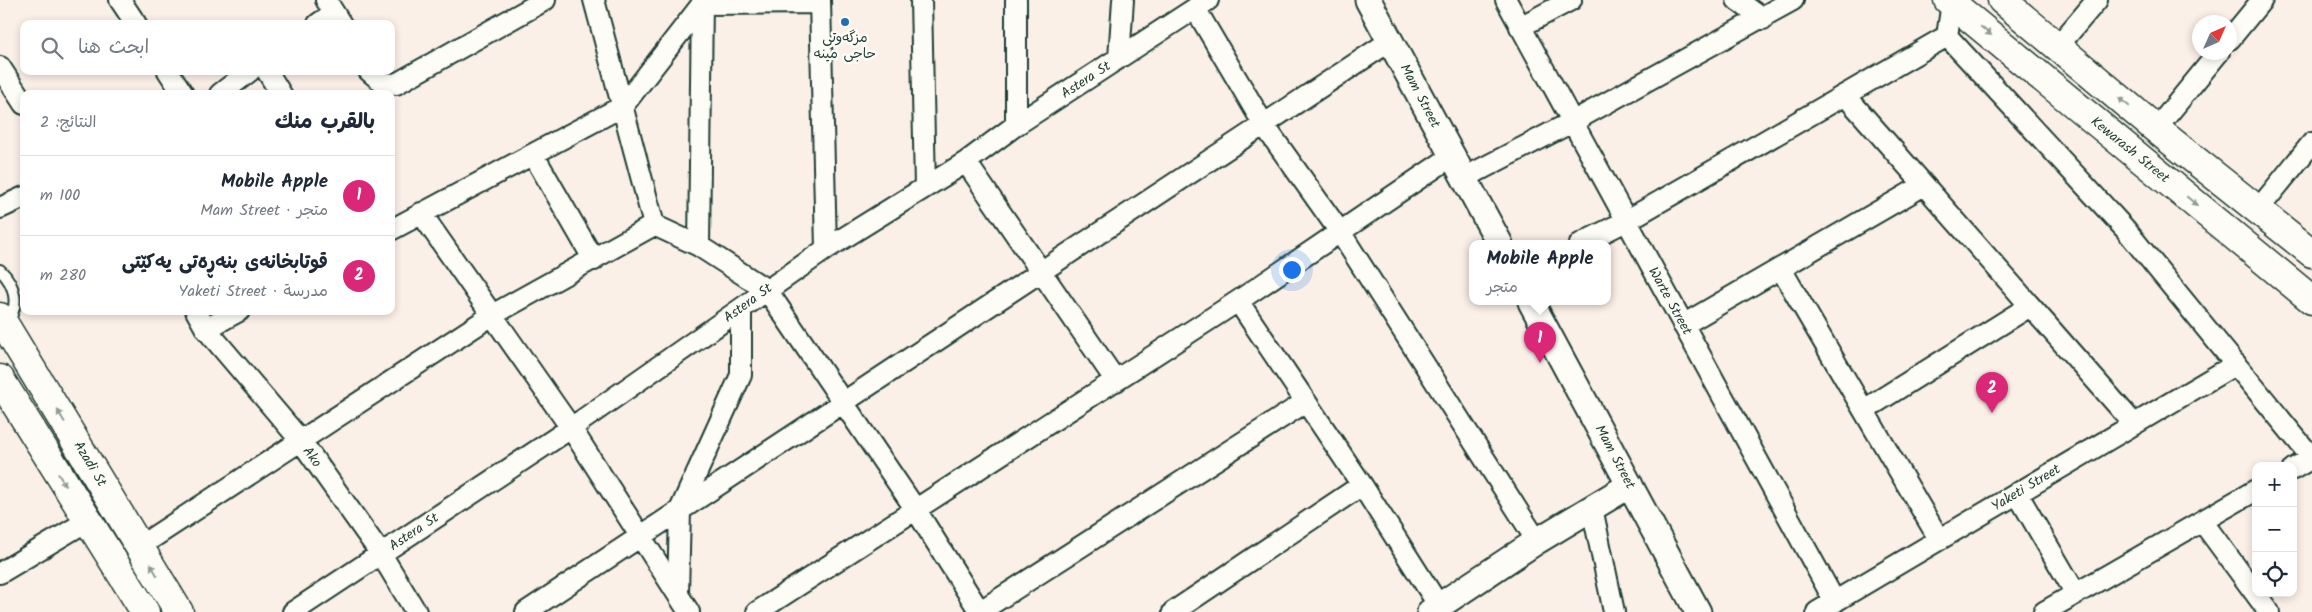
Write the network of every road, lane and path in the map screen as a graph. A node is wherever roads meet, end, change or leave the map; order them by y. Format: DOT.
graph roads {
  1 [pos="120,0"];
  2 [pos="546,0"];
  3 [pos="594,0"];
  4 [pos="921,0"];
  5 [pos="1016,0"];
  6 [pos="1123,0"];
  7 [pos="1368,0"];
  8 [pos="1506,0"];
  9 [pos="1571,0"];
  10 [pos="1737,0"];
  11 [pos="1793,0"];
  12 [pos="2002,0"];
  13 [pos="2097,0"];
  14 [pos="2262,0"];
  15 [pos="820,1"];
  16 [pos="702,2"];
  17 [pos="1950,2"];
  18 [pos="1201,4"];
  19 [pos="1763,19"];
  20 [pos="133,20"];
  21 [pos="1520,26"];
  22 [pos="2237,30"];
  23 [pos="1947,36"];
  24 [pos="1390,41"];
  25 [pos="2058,46"];
  26 [pos="1119,58"];
  27 [pos="2212,60"];
  28 [pos="0,67"];
  29 [pos="171,75"];
  30 [pos="245,75"];
  31 [pos="269,75"];
  32 [pos="374,75"];
  33 [pos="180,90"];
  34 [pos="225,90"];
  35 [pos="279,90"];
  36 [pos="1845,95"];
  37 [pos="20,98"];
  38 [pos="623,106"];
  39 [pos="1572,122"];
  40 [pos="1016,125"];
  41 [pos="1264,125"];
  42 [pos="2156,129"];
  43 [pos="2312,143"];
  44 [pos="533,154"];
  45 [pos="1452,156"];
  46 [pos="966,162"];
  47 [pos="1464,178"];
  48 [pos="1924,185"];
  49 [pos="924,187"];
  50 [pos="20,199"];
  51 [pos="0,208"];
  52 [pos="2257,211"];
  53 [pos="421,213"];
  54 [pos="1626,221"];
  55 [pos="654,225"];
  56 [pos="395,228"];
  57 [pos="1340,232"];
  58 [pos="1498,240"];
  59 [pos="1588,240"];
  60 [pos="699,246"];
  61 [pos="826,249"];
  62 [pos="2312,253"];
  63 [pos="594,260"];
  64 [pos="1781,269"];
  65 [pos="0,270"];
  66 [pos="1042,272"];
  67 [pos="767,290"];
  68 [pos="2312,300"];
  69 [pos="1238,301"];
  70 [pos="1533,305"];
  71 [pos="2030,306"];
  72 [pos="741,308"];
  73 [pos="11,310"];
  74 [pos="494,314"];
  75 [pos="198,315"];
  76 [pos="232,315"];
  77 [pos="1683,325"];
  78 [pos="206,329"];
  79 [pos="2236,364"];
  80 [pos="1116,381"];
  81 [pos="2,388"];
  82 [pos="844,403"];
  83 [pos="1304,403"];
  84 [pos="1864,410"];
  85 [pos="2134,424"];
  86 [pos="571,428"];
  87 [pos="301,441"];
  88 [pos="2297,467"];
  89 [pos="1362,485"];
  90 [pos="1630,485"];
  91 [pos="2252,492"];
  92 [pos="2017,493"];
  93 [pos="1592,508"];
  94 [pos="680,510"];
  95 [pos="916,510"];
  96 [pos="87,521"];
  97 [pos="2202,521"];
  98 [pos="639,536"];
  99 [pos="1940,539"];
  100 [pos="1537,541"];
  101 [pos="140,546"];
  102 [pos="381,554"];
  103 [pos="0,573"];
  104 [pos="678,594"];
  105 [pos="2076,594"];
  106 [pos="1835,602"];
  107 [pos="1435,609"];
  108 [pos="145,612"];
  109 [pos="179,612"];
  110 [pos="293,612"];
  111 [pos="416,612"];
  112 [pos="526,612"];
  113 [pos="689,612"];
  114 [pos="757,612"];
  115 [pos="979,612"];
  116 [pos="1172,612"];
  117 [pos="1614,612"];
  118 [pos="1698,612"];
  119 [pos="1817,612"];
  120 [pos="2044,612"];
  121 [pos="2269,612"];
  1 -- 20 [label="street"];
  2 -- 32 [label="street"];
  3 -- 38 [label="street"];
  4 -- 49 [label="street"];
  5 -- 40 [label="street"];
  6 -- 26 [label="street"];
  7 -- 24 [label="street, Mam Street"];
  8 -- 21 [label="street, Warte Street"];
  9 -- 21 [label="street"];
  10 -- 19 [label="street"];
  11 -- 19 [label="street"];
  12 -- 25 [label="main road"];
  13 -- 25 [label="street"];
  14 -- 22 [label="street"];
  15 -- 16 [label="street"];
  15 -- 61 [label="street"];
  16 -- 38 [label="street"];
  16 -- 60 [label="street"];
  17 -- 23 [label="street"];
  17 -- 68 [label="main road, Kewarash Street, one-way"];
  18 -- 26 [label="street, Astera St"];
  18 -- 41 [label="street"];
  19 -- 39 [label="street"];
  21 -- 39 [label="street, Warte Street"];
  23 -- 36 [label="street"];
  23 -- 79 [label="street"];
  24 -- 41 [label="street"];
  24 -- 45 [label="street, Mam Street"];
  42 -- 25 [label="main road, one-way"];
  26 -- 40 [label="street, Astera St"];
  27 -- 42 [label="street"];
  28 -- 37 [label="street"];
  29 -- 33 [label="street"];
  30 -- 34 [label="street"];
  31 -- 35 [label="street"];
  36 -- 48 [label="street"];
  36 -- 54 [label="street"];
  38 -- 44 [label="street"];
  38 -- 55 [label="street"];
  39 -- 47 [label="street"];
  39 -- 54 [label="street, Warte Street"];
  40 -- 46 [label="street, Astera St"];
  41 -- 57 [label="street"];
  41 -- 66 [label="street"];
  42 -- 52 [label="main road"];
  43 -- 52 [label="street"];
  44 -- 53 [label="street"];
  44 -- 63 [label="street"];
  45 -- 47 [label="street, Mam Street"];
  45 -- 57 [label="street"];
  46 -- 49 [label="street, Astera St"];
  46 -- 66 [label="street"];
  47 -- 58 [label="street, Mam Street"];
  48 -- 64 [label="street"];
  48 -- 71 [label="street"];
  49 -- 61 [label="street, Astera St"];
  50 -- 51 [label="street"];
  52 -- 62 [label="main road"];
  53 -- 56 [label="street"];
  53 -- 74 [label="street"];
  54 -- 59 [label="street"];
  54 -- 77 [label="street, Warte Street"];
  55 -- 60 [label="street"];
  55 -- 63 [label="street"];
  57 -- 69 [label="street"];
  57 -- 100 [label="street"];
  60 -- 67 [label="street"];
  61 -- 67 [label="street, Astera St"];
  63 -- 74 [label="street"];
  64 -- 77 [label="street"];
  64 -- 84 [label="street"];
  65 -- 73 [label="lane"];
  66 -- 80 [label="street"];
  66 -- 82 [label="street"];
  67 -- 72 [label="street, Astera St"];
  67 -- 82 [label="street"];
  69 -- 80 [label="street"];
  69 -- 83 [label="street"];
  70 -- 90 [label="street, Mam Street"];
  71 -- 84 [label="street"];
  71 -- 85 [label="street"];
  72 -- 86 [label="street, Astera St"];
  72 -- 94 [label="street"];
  101 -- 73 [label="main road, Azadi St, one-way"];
  74 -- 86 [label="street"];
  74 -- 87 [label="street"];
  75 -- 78 [label="street, Ako"];
  76 -- 78 [label="street"];
  77 -- 106 [label="street, Warte Street"];
  78 -- 87 [label="street, Ako"];
  79 -- 85 [label="street, Yaketi Street"];
  79 -- 88 [label="street"];
  80 -- 95 [label="street"];
  81 -- 96 [label="main road, one-way"];
  82 -- 94 [label="street"];
  82 -- 95 [label="street"];
  83 -- 89 [label="street"];
  83 -- 115 [label="street"];
  84 -- 99 [label="street"];
  85 -- 92 [label="street, Yaketi Street"];
  86 -- 98 [label="street"];
  86 -- 102 [label="street, Astera St"];
  87 -- 101 [label="street"];
  87 -- 102 [label="street, Ako"];
  89 -- 107 [label="street"];
  89 -- 116 [label="street"];
  90 -- 93 [label="street"];
  90 -- 118 [label="street, Mam Street"];
  91 -- 97 [label="street"];
  92 -- 99 [label="street, Yaketi Street"];
  92 -- 105 [label="street"];
  93 -- 100 [label="street"];
  93 -- 117 [label="street"];
  94 -- 98 [label="street"];
  94 -- 104 [label="street"];
  95 -- 114 [label="street"];
  95 -- 115 [label="street"];
  96 -- 103 [label="street"];
  96 -- 108 [label="main road"];
  97 -- 105 [label="street"];
  97 -- 121 [label="street"];
  98 -- 104 [label="street"];
  98 -- 112 [label="street"];
  99 -- 106 [label="street, Yaketi Street"];
  100 -- 107 [label="street"];
  109 -- 101 [label="main road, Azadi St, one-way"];
  102 -- 110 [label="street, Astera St"];
  102 -- 111 [label="street, Ako"];
  104 -- 113 [label="street"];
  105 -- 120 [label="street"];
  106 -- 119 [label="street, Yaketi Street"];
}
